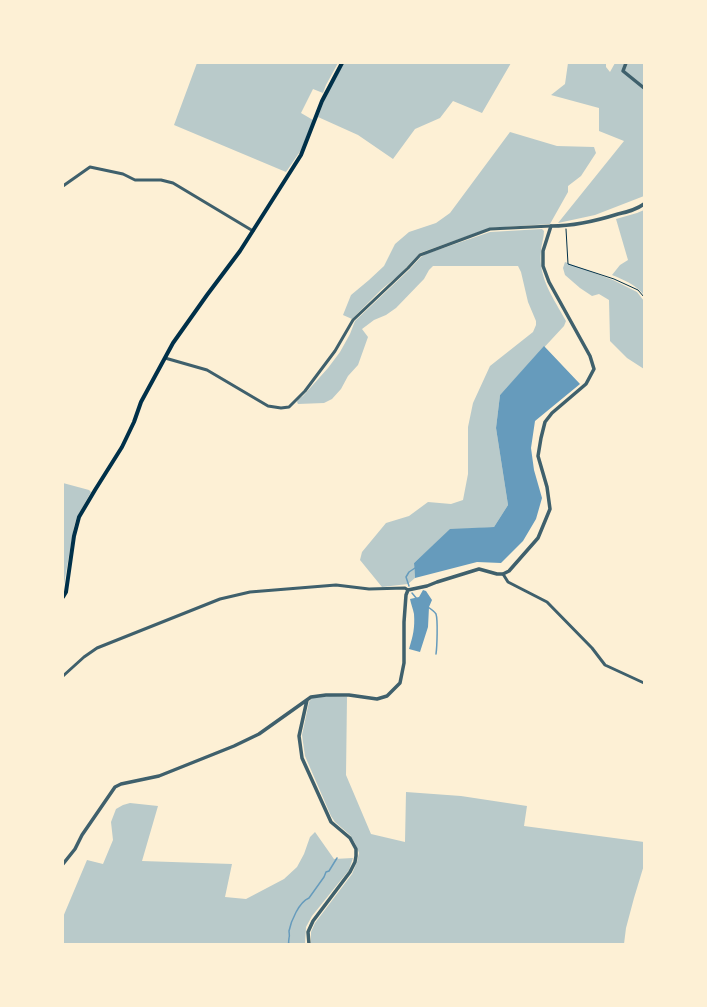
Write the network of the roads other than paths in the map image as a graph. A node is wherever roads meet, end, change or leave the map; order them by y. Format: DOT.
graph roads {
  1 [pos="342,63"];
  2 [pos="626,63"];
  3 [pos="644,88"];
  4 [pos="63,186"];
  5 [pos="644,204"];
  6 [pos="551,226"];
  7 [pos="253,231"];
  8 [pos="165,358"];
  9 [pos="503,574"];
  10 [pos="408,590"];
  11 [pos="63,597"];
  12 [pos="63,676"];
  13 [pos="644,683"];
  14 [pos="307,700"];
  15 [pos="63,864"];
  16 [pos="309,944"];
  1 -- 7 [label="main road"];
  2 -- 3 [label="street"];
  4 -- 7 [label="street"];
  5 -- 6 [label="street"];
  6 -- 8 [label="street"];
  6 -- 9 [label="street"];
  7 -- 8 [label="main road"];
  8 -- 11 [label="main road"];
  9 -- 10 [label="street"];
  9 -- 13 [label="street"];
  10 -- 12 [label="street"];
  10 -- 14 [label="street"];
  14 -- 15 [label="street"];
  14 -- 16 [label="street"];
}
